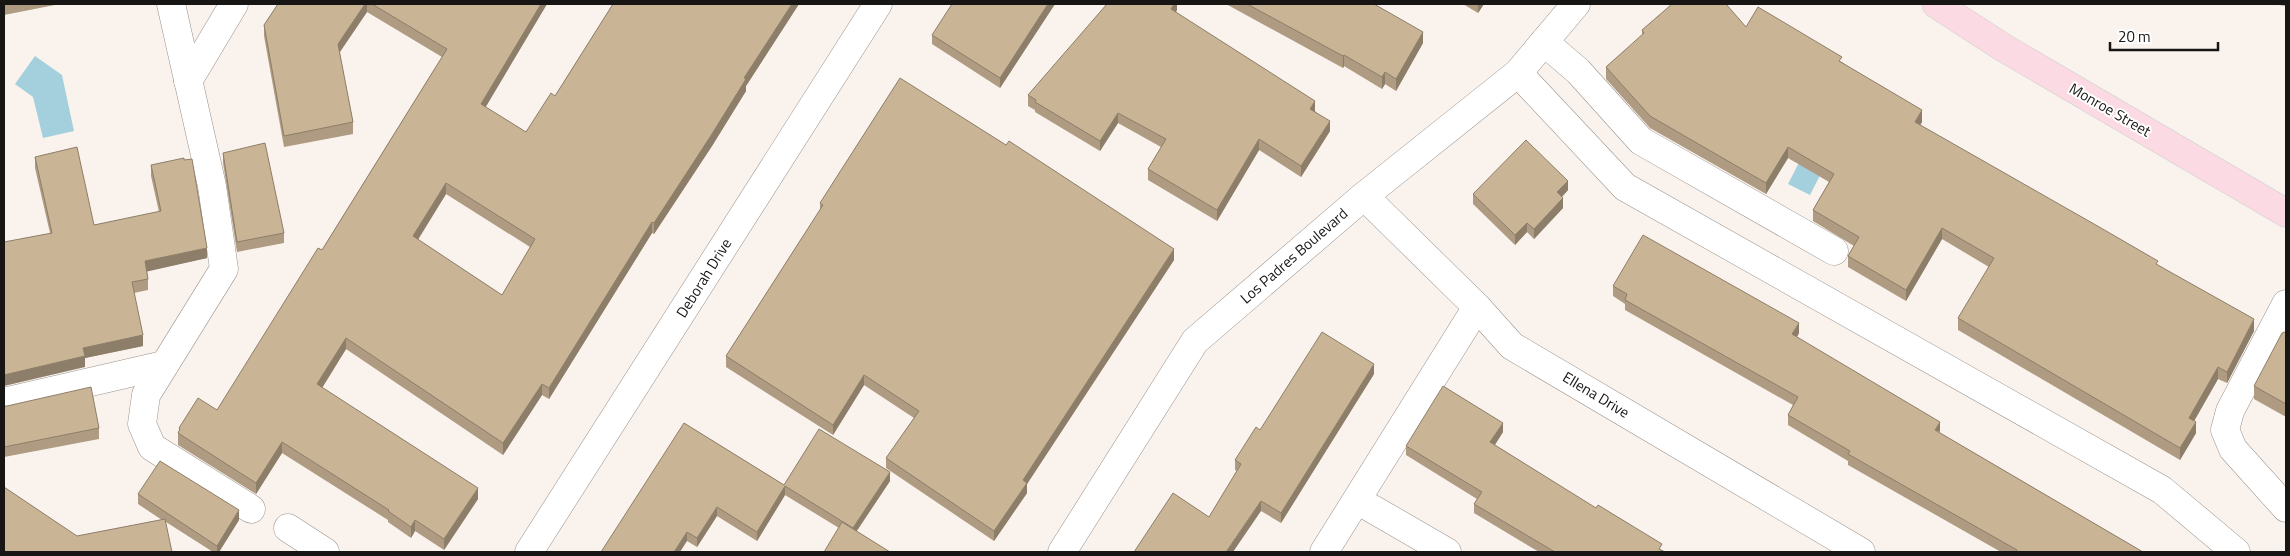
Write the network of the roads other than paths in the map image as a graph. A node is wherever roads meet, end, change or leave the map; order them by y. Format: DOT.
graph roads {
  1 [pos="171,4"];
  2 [pos="234,4"];
  3 [pos="878,4"];
  4 [pos="1576,4"];
  5 [pos="1936,4"];
  6 [pos="1544,42"];
  7 [pos="1518,73"];
  8 [pos="188,81"];
  9 [pos="1364,196"];
  10 [pos="2286,213"];
  11 [pos="1834,252"];
  12 [pos="2286,304"];
  13 [pos="1477,307"];
  14 [pos="164,365"];
  15 [pos="4,402"];
  16 [pos="1357,500"];
  17 [pos="2286,508"];
  18 [pos="251,509"];
  19 [pos="288,528"];
  20 [pos="325,552"];
  21 [pos="529,552"];
  22 [pos="1062,552"];
  23 [pos="1324,552"];
  24 [pos="1447,552"];
  25 [pos="1861,552"];
  26 [pos="2236,552"];
  1 -- 8 [label="street"];
  2 -- 8 [label="street"];
  3 -- 21 [label="street, Deborah Drive"];
  4 -- 6 [label="street, Los Padres Boulevard"];
  5 -- 10 [label="main road, Monroe Street"];
  6 -- 7 [label="street, Los Padres Boulevard"];
  6 -- 11 [label="street"];
  7 -- 9 [label="street, Los Padres Boulevard"];
  7 -- 26 [label="street"];
  8 -- 14 [label="street"];
  9 -- 13 [label="street, Ellena Drive"];
  9 -- 22 [label="street, Los Padres Boulevard"];
  12 -- 17 [label="street"];
  13 -- 16 [label="street"];
  13 -- 25 [label="street, Ellena Drive"];
  14 -- 15 [label="street"];
  14 -- 18 [label="street"];
  16 -- 23 [label="street"];
  16 -- 24 [label="street"];
  19 -- 20 [label="street"];
}
